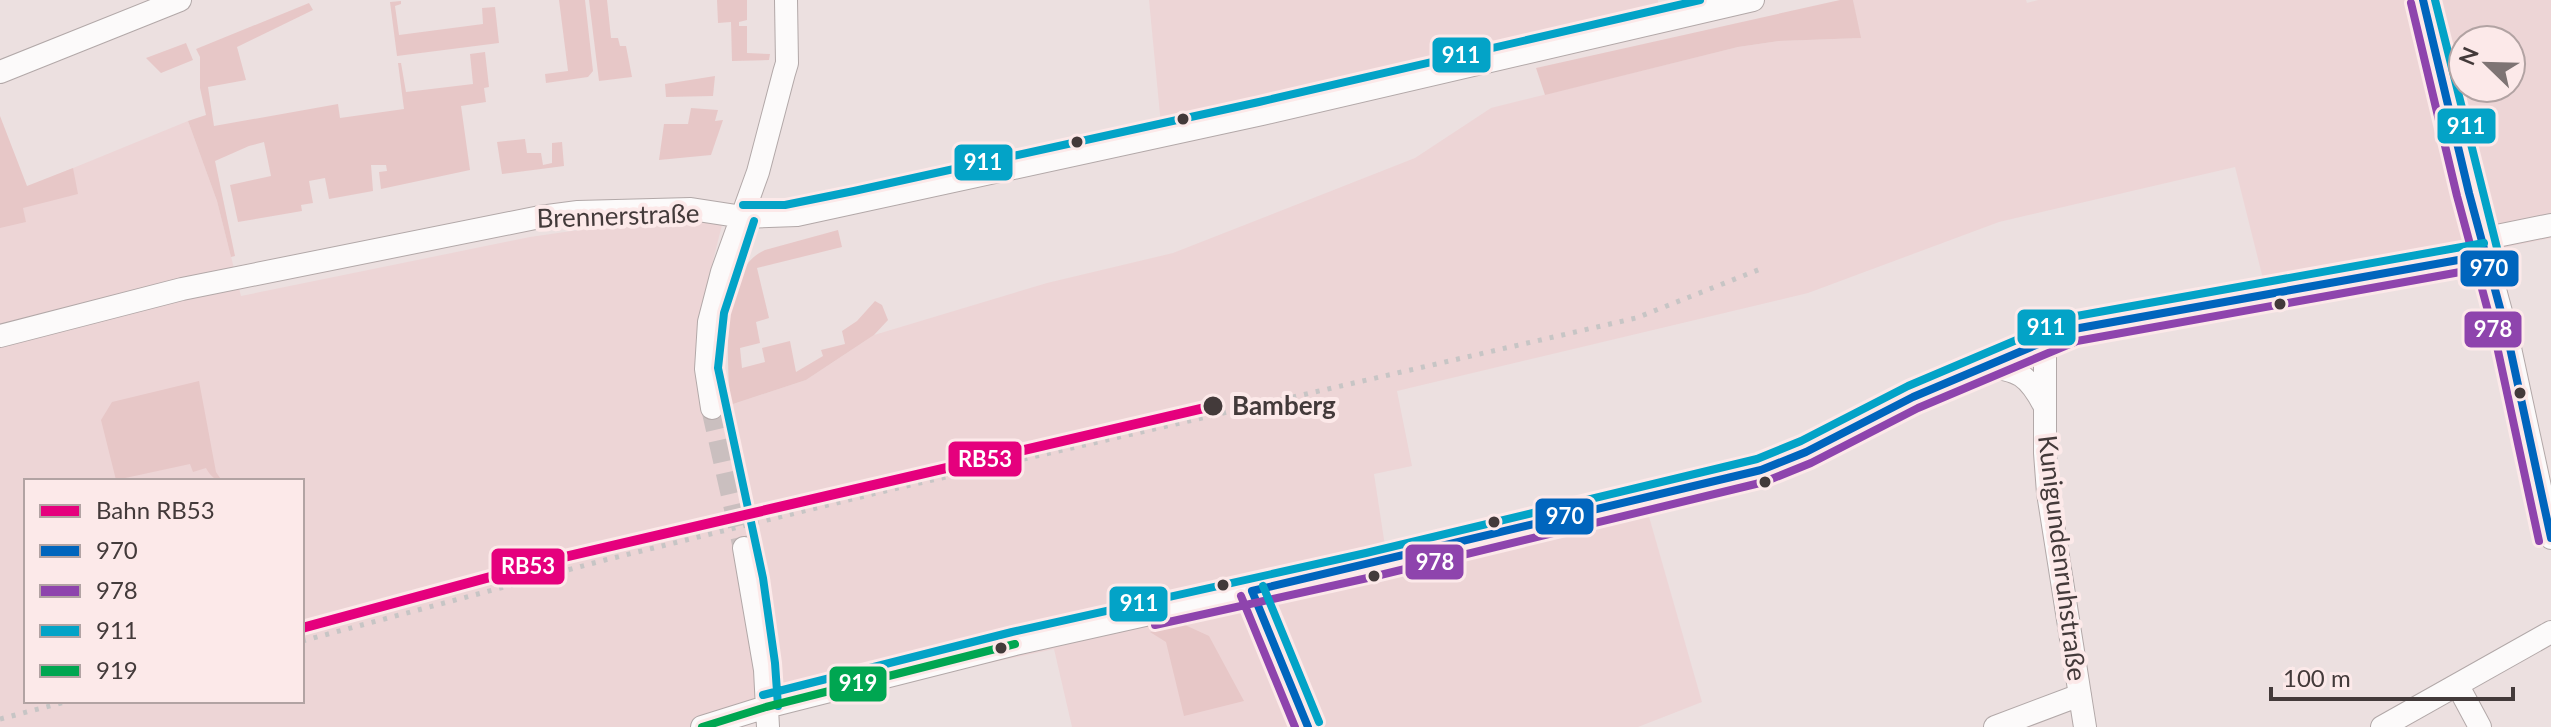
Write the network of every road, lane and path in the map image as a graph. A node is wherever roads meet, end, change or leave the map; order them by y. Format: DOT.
graph roads {
  1 [pos="786,0"];
  2 [pos="1753,0"];
  3 [pos="2423,0"];
  4 [pos="170,2"];
  5 [pos="1676,9"];
  6 [pos="0,72"];
  7 [pos="743,217"];
  8 [pos="2551,225"];
  9 [pos="2484,247"];
  10 [pos="0,336"];
  11 [pos="2045,340"];
  12 [pos="1985,366"];
  13 [pos="2045,406"];
  14 [pos="712,408"];
  15 [pos="2551,538"];
  16 [pos="744,548"];
  17 [pos="1252,591"];
  18 [pos="2551,632"];
  19 [pos="2458,686"];
  20 [pos="2080,695"];
  21 [pos="767,717"];
  22 [pos="702,727"];
  23 [pos="1308,727"];
  24 [pos="1995,727"];
  25 [pos="2085,727"];
  26 [pos="2382,727"];
  27 [pos="2480,727"];
  1 -- 7 [label="street"];
  2 -- 5 [label="street, Brennerstraße"];
  3 -- 9 [label="street"];
  4 -- 6 [label="street"];
  5 -- 7 [label="street, Brennerstraße"];
  7 -- 10 [label="street, Brennerstraße"];
  7 -- 14 [label="street"];
  8 -- 9 [label="street"];
  9 -- 11 [label="street"];
  9 -- 15 [label="street"];
  11 -- 12 [label="street"];
  11 -- 13 [label="street, Kunigundenruhstraße"];
  12 -- 13 [label="street"];
  12 -- 17 [label="street"];
  13 -- 20 [label="street, Kunigundenruhstraße"];
  16 -- 21 [label="street"];
  17 -- 21 [label="street"];
  17 -- 23 [label="street"];
  18 -- 19 [label="street"];
  19 -- 26 [label="street"];
  19 -- 27 [label="street"];
  20 -- 24 [label="street"];
  20 -- 25 [label="street, Kunigundenruhstraße"];
  21 -- 22 [label="street"];
}
